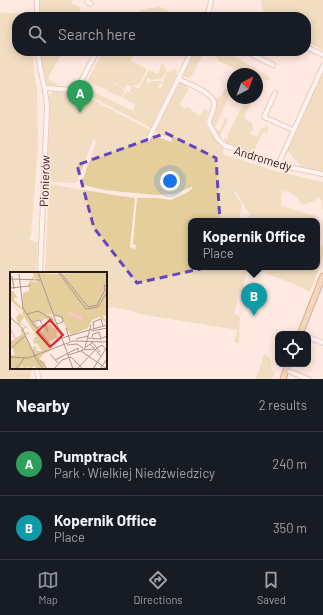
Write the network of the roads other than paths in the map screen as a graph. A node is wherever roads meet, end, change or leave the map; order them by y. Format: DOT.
graph roads {
  1 [pos="37,0"];
  2 [pos="88,0"];
  3 [pos="211,0"];
  4 [pos="91,4"];
  5 [pos="37,12"];
  6 [pos="208,12"];
  7 [pos="311,49"];
  8 [pos="323,55"];
  9 [pos="39,56"];
  10 [pos="94,56"];
  11 [pos="190,56"];
  12 [pos="257,56"];
  13 [pos="273,65"];
  14 [pos="323,66"];
  15 [pos="178,79"];
  16 [pos="45,88"];
  17 [pos="275,93"];
  18 [pos="293,130"];
  19 [pos="148,140"];
  20 [pos="278,165"];
  21 [pos="323,174"];
  22 [pos="40,272"];
  23 [pos="323,276"];
  24 [pos="302,331"];
  25 [pos="311,338"];
  26 [pos="323,343"];
  27 [pos="287,367"];
  28 [pos="36,369"];
  29 [pos="286,370"];
  30 [pos="40,379"];
  31 [pos="283,379"];
  32 [pos="308,379"];
  1 -- 5 [label="street"];
  2 -- 4 [label="street"];
  3 -- 6 [label="street"];
  7 -- 8 [label="street"];
  9 -- 16 [label="street, Pionierów"];
  10 -- 16 [label="street"];
  11 -- 15 [label="street"];
  12 -- 13 [label="street"];
  14 -- 18 [label="street"];
  15 -- 19 [label="street"];
  15 -- 20 [label="street, Andromedy"];
  16 -- 22 [label="street, Pionierów"];
  17 -- 18 [label="street"];
  18 -- 20 [label="street"];
  20 -- 21 [label="street, Andromedy"];
  23 -- 24 [label="main road"];
  25 -- 26 [label="street"];
  27 -- 29 [label="main road"];
  28 -- 30 [label="street"];
  29 -- 31 [label="main road"];
  29 -- 32 [label="street"];
}
